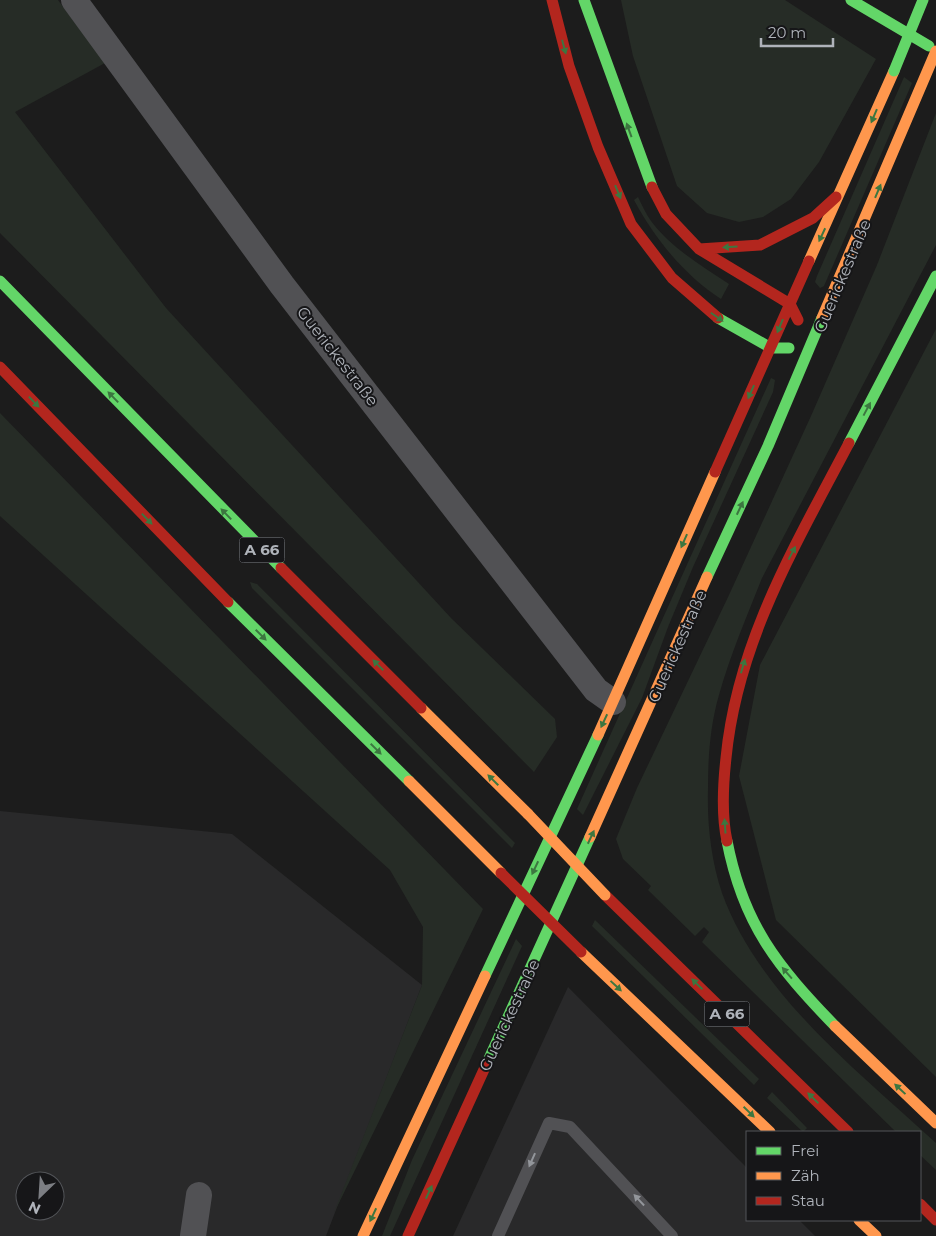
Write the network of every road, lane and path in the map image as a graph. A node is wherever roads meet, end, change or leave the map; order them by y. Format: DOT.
graph roads {
  1 [pos="74,0"];
  2 [pos="552,0"];
  3 [pos="584,0"];
  4 [pos="596,0"];
  5 [pos="851,0"];
  6 [pos="923,0"];
  7 [pos="595,29"];
  8 [pos="936,50"];
  9 [pos="842,191"];
  10 [pos="699,249"];
  11 [pos="936,276"];
  12 [pos="0,281"];
  13 [pos="790,304"];
  14 [pos="771,348"];
  15 [pos="812,348"];
  16 [pos="0,368"];
  17 [pos="613,702"];
  18 [pos="936,1123"];
  19 [pos="769,1131"];
  20 [pos="847,1131"];
  21 [pos="199,1195"];
  22 [pos="921,1198"];
  23 [pos="921,1205"];
  24 [pos="936,1210"];
  25 [pos="936,1220"];
  26 [pos="860,1221"];
  27 [pos="193,1236"];
  28 [pos="363,1236"];
  29 [pos="408,1236"];
  30 [pos="498,1236"];
  31 [pos="672,1236"];
  32 [pos="876,1236"];
  1 -- 17 [label="street, Guerickestraße"];
  2 -- 14 [label="main road, one-way"];
  3 -- 7 [label="main road"];
  4 -- 7 [label="main road"];
  5 -- 8 [label="main road"];
  6 -- 9 [label="main road, Guerickestraße, one-way, bridge"];
  10 -- 7 [label="main road, one-way"];
  15 -- 8 [label="main road, Guerickestraße, one-way"];
  9 -- 10 [label="main road, one-way"];
  9 -- 13 [label="main road, Guerickestraße, one-way"];
  10 -- 13 [label="main road"];
  18 -- 11 [label="main road, one-way"];
  20 -- 12 [label="main road, A 66, one-way, bridge"];
  13 -- 14 [label="main road, Guerickestraße, one-way"];
  13 -- 15 [label="main road"];
  14 -- 15 [label="main road"];
  14 -- 17 [label="main road, Guerickestraße, one-way"];
  29 -- 15 [label="main road, Guerickestraße, one-way"];
  16 -- 19 [label="main road, one-way, bridge"];
  17 -- 28 [label="main road, Guerickestraße, one-way"];
  21 -- 27 [label="street"];
  22 -- 24 [label="main road"];
  23 -- 25 [label="main road"];
  26 -- 32 [label="main road"];
  31 -- 30 [label="lane, one-way"];
}
